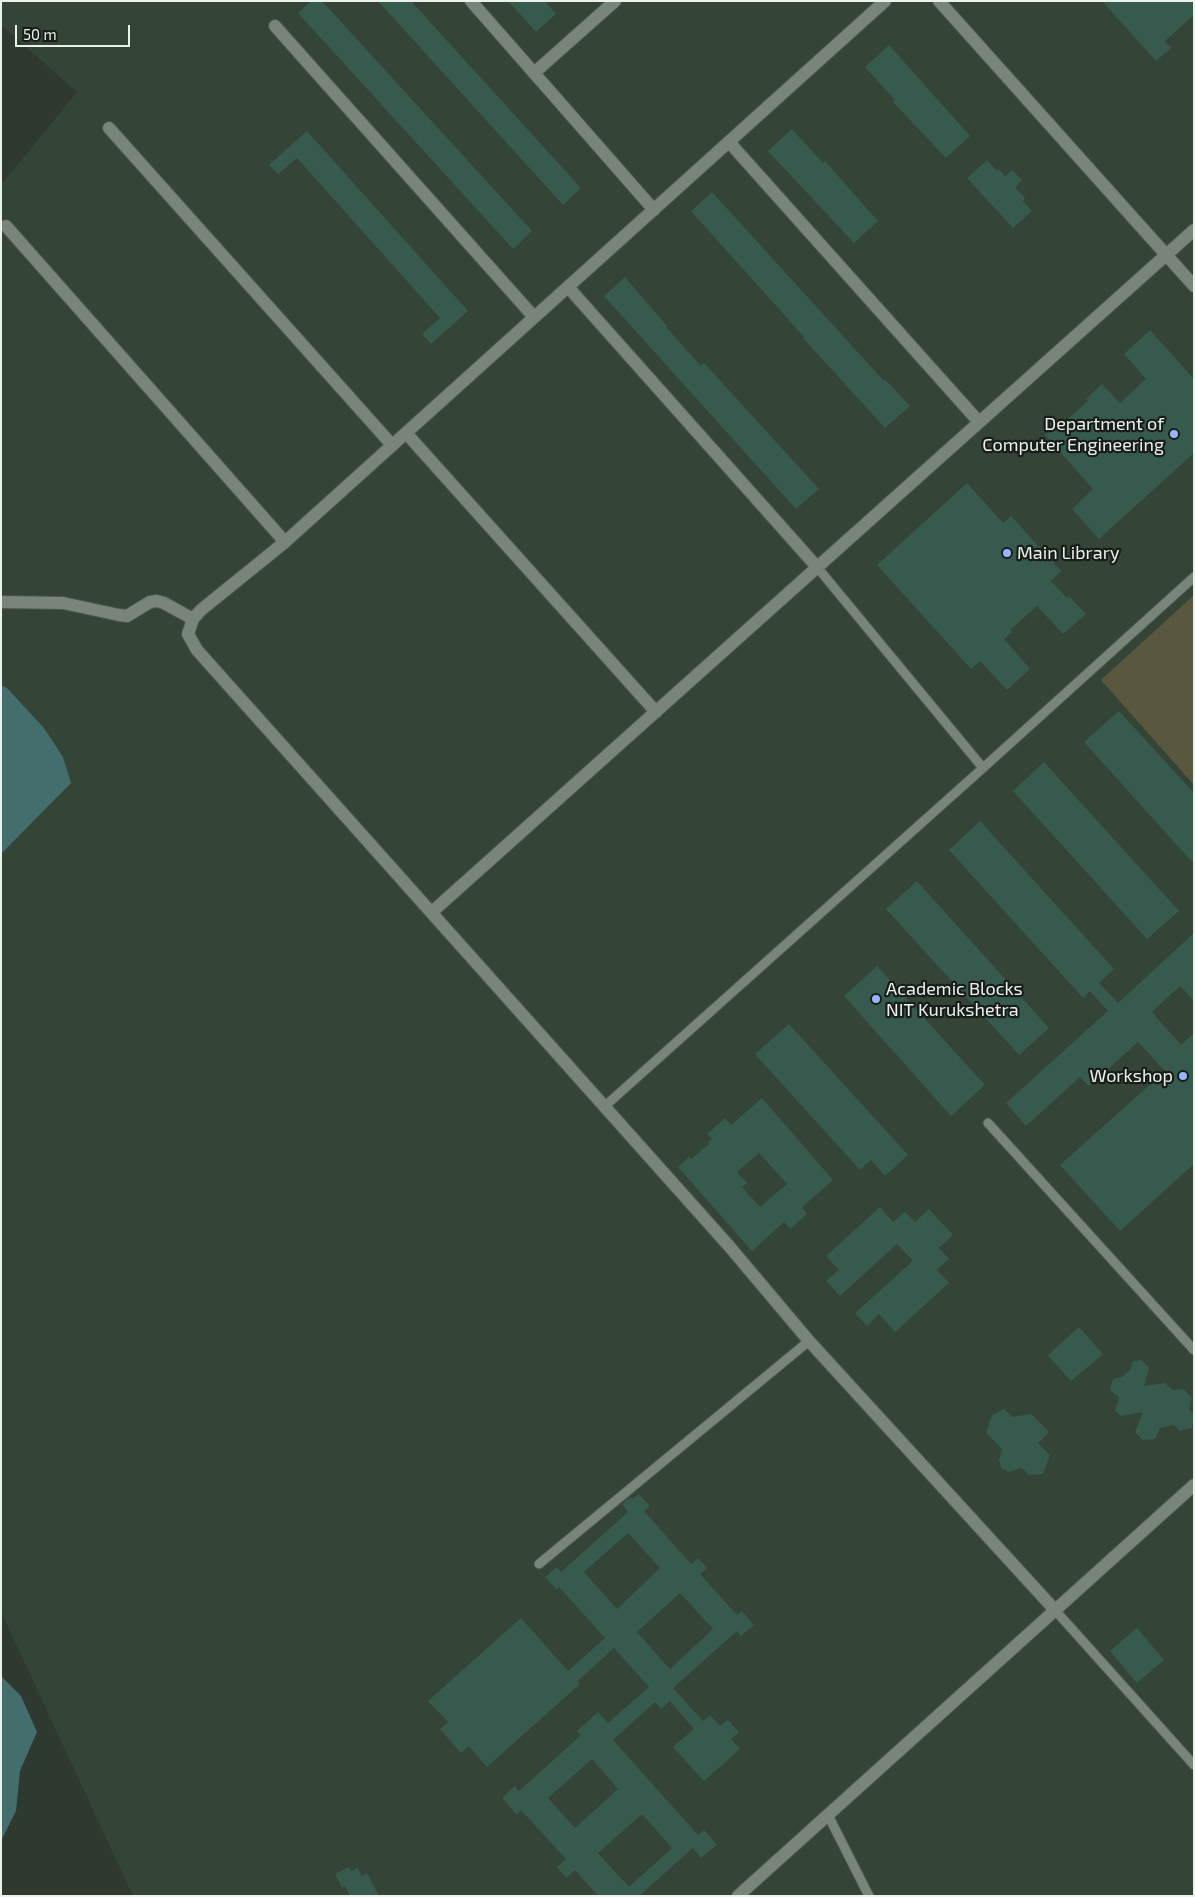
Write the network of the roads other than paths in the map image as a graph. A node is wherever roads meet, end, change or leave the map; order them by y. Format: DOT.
graph roads {
  1 [pos="471,1"];
  2 [pos="615,1"];
  3 [pos="885,1"];
  4 [pos="939,1"];
  5 [pos="275,26"];
  6 [pos="534,73"];
  7 [pos="109,128"];
  8 [pos="729,142"];
  9 [pos="654,210"];
  10 [pos="6,226"];
  11 [pos="1194,230"];
  12 [pos="1166,255"];
  13 [pos="1194,286"];
  14 [pos="568,287"];
  15 [pos="534,317"];
  16 [pos="979,422"];
  17 [pos="406,433"];
  18 [pos="392,445"];
  19 [pos="285,542"];
  20 [pos="817,567"];
  21 [pos="1194,577"];
  22 [pos="1,602"];
  23 [pos="193,619"];
  24 [pos="656,712"];
  25 [pos="983,768"];
  26 [pos="432,912"];
  27 [pos="605,1106"];
  28 [pos="988,1123"];
  29 [pos="809,1341"];
  30 [pos="1194,1350"];
  31 [pos="1194,1485"];
  32 [pos="539,1564"];
  33 [pos="1054,1610"];
  34 [pos="1194,1765"];
  35 [pos="828,1815"];
  36 [pos="738,1896"];
  37 [pos="869,1896"];
  1 -- 6 [label="street"];
  2 -- 6 [label="street"];
  3 -- 8 [label="street"];
  4 -- 12 [label="street"];
  5 -- 15 [label="street"];
  6 -- 9 [label="street"];
  7 -- 18 [label="street"];
  8 -- 9 [label="street"];
  8 -- 16 [label="street"];
  9 -- 14 [label="street"];
  10 -- 19 [label="street"];
  11 -- 12 [label="street"];
  12 -- 13 [label="street"];
  12 -- 16 [label="street"];
  14 -- 15 [label="street"];
  14 -- 20 [label="street"];
  15 -- 17 [label="street"];
  16 -- 20 [label="street"];
  17 -- 18 [label="street"];
  17 -- 24 [label="street"];
  18 -- 19 [label="street"];
  19 -- 23 [label="street"];
  20 -- 24 [label="street"];
  20 -- 25 [label="lane"];
  21 -- 25 [label="lane"];
  22 -- 23 [label="street"];
  23 -- 26 [label="street"];
  24 -- 26 [label="street"];
  25 -- 27 [label="lane"];
  26 -- 27 [label="street"];
  27 -- 29 [label="street"];
  28 -- 30 [label="lane"];
  29 -- 32 [label="lane"];
  29 -- 33 [label="street"];
  31 -- 33 [label="street"];
  33 -- 34 [label="lane"];
  33 -- 35 [label="street"];
  35 -- 36 [label="street"];
  35 -- 37 [label="lane"];
}
